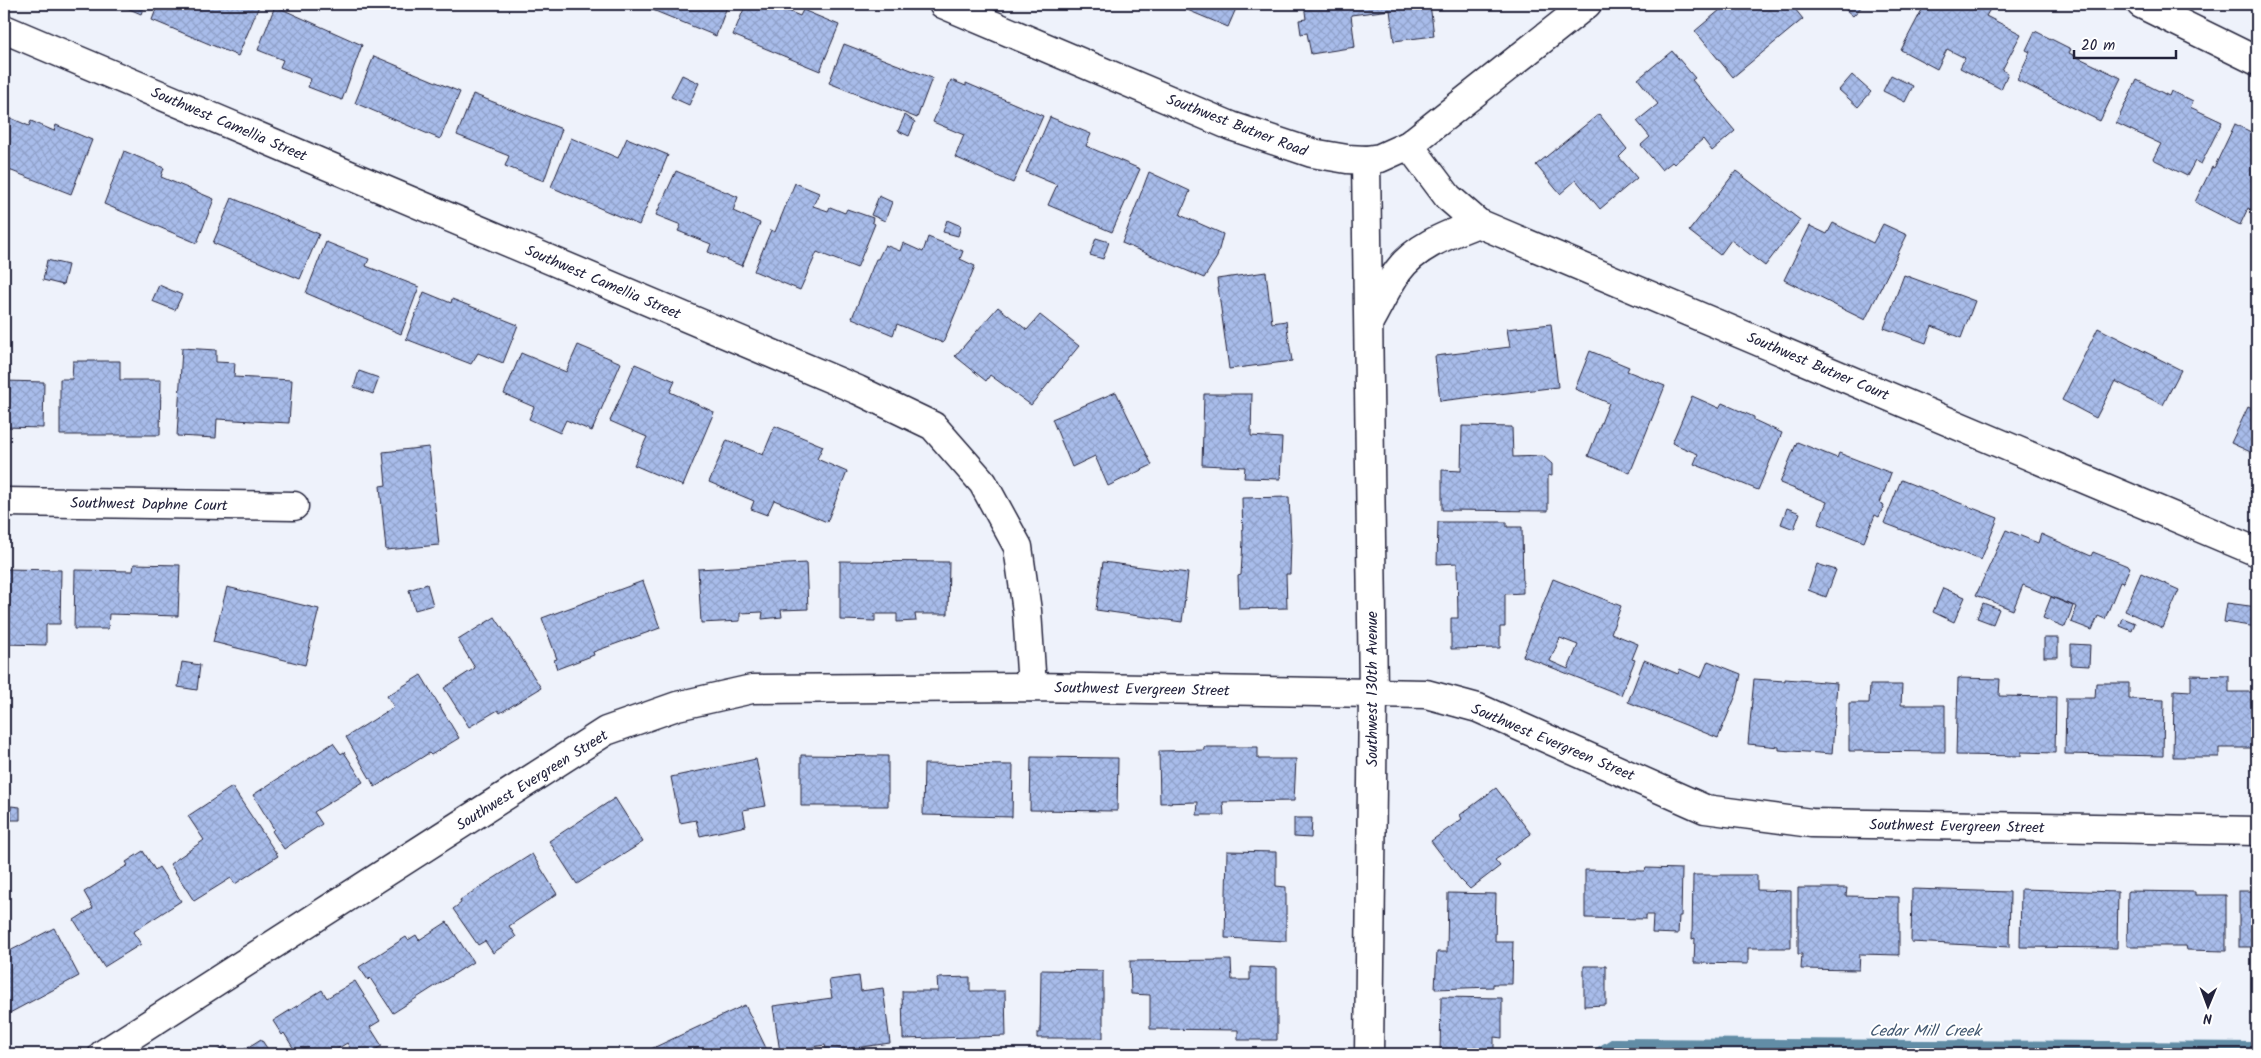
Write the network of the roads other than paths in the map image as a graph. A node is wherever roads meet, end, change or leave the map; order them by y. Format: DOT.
graph roads {
  1 [pos="943,4"];
  2 [pos="1588,4"];
  3 [pos="2141,4"];
  4 [pos="4,29"];
  5 [pos="2257,62"];
  6 [pos="1408,144"];
  7 [pos="1366,160"];
  8 [pos="1478,223"];
  9 [pos="1368,323"];
  10 [pos="4,502"];
  11 [pos="294,506"];
  12 [pos="2255,551"];
  13 [pos="1032,687"];
  14 [pos="1374,693"];
  15 [pos="2257,831"];
  16 [pos="103,1054"];
  17 [pos="1369,1054"];
  1 -- 7 [label="street, Southwest Butner Road"];
  2 -- 6 [label="street, Southwest Butner Road"];
  3 -- 5 [label="street"];
  4 -- 13 [label="street, Southwest Camellia Street"];
  6 -- 7 [label="street, Southwest Butner Road"];
  6 -- 8 [label="street, Southwest Butner Court"];
  7 -- 9 [label="street, Southwest 130th Avenue"];
  8 -- 9 [label="street"];
  8 -- 12 [label="street, Southwest Butner Court"];
  9 -- 14 [label="street, Southwest 130th Avenue"];
  10 -- 11 [label="street, Southwest Daphne Court"];
  13 -- 14 [label="street, Southwest Evergreen Street"];
  13 -- 16 [label="street, Southwest Evergreen Street"];
  14 -- 15 [label="street, Southwest Evergreen Street"];
  14 -- 17 [label="street, Southwest 130th Avenue"];
}
